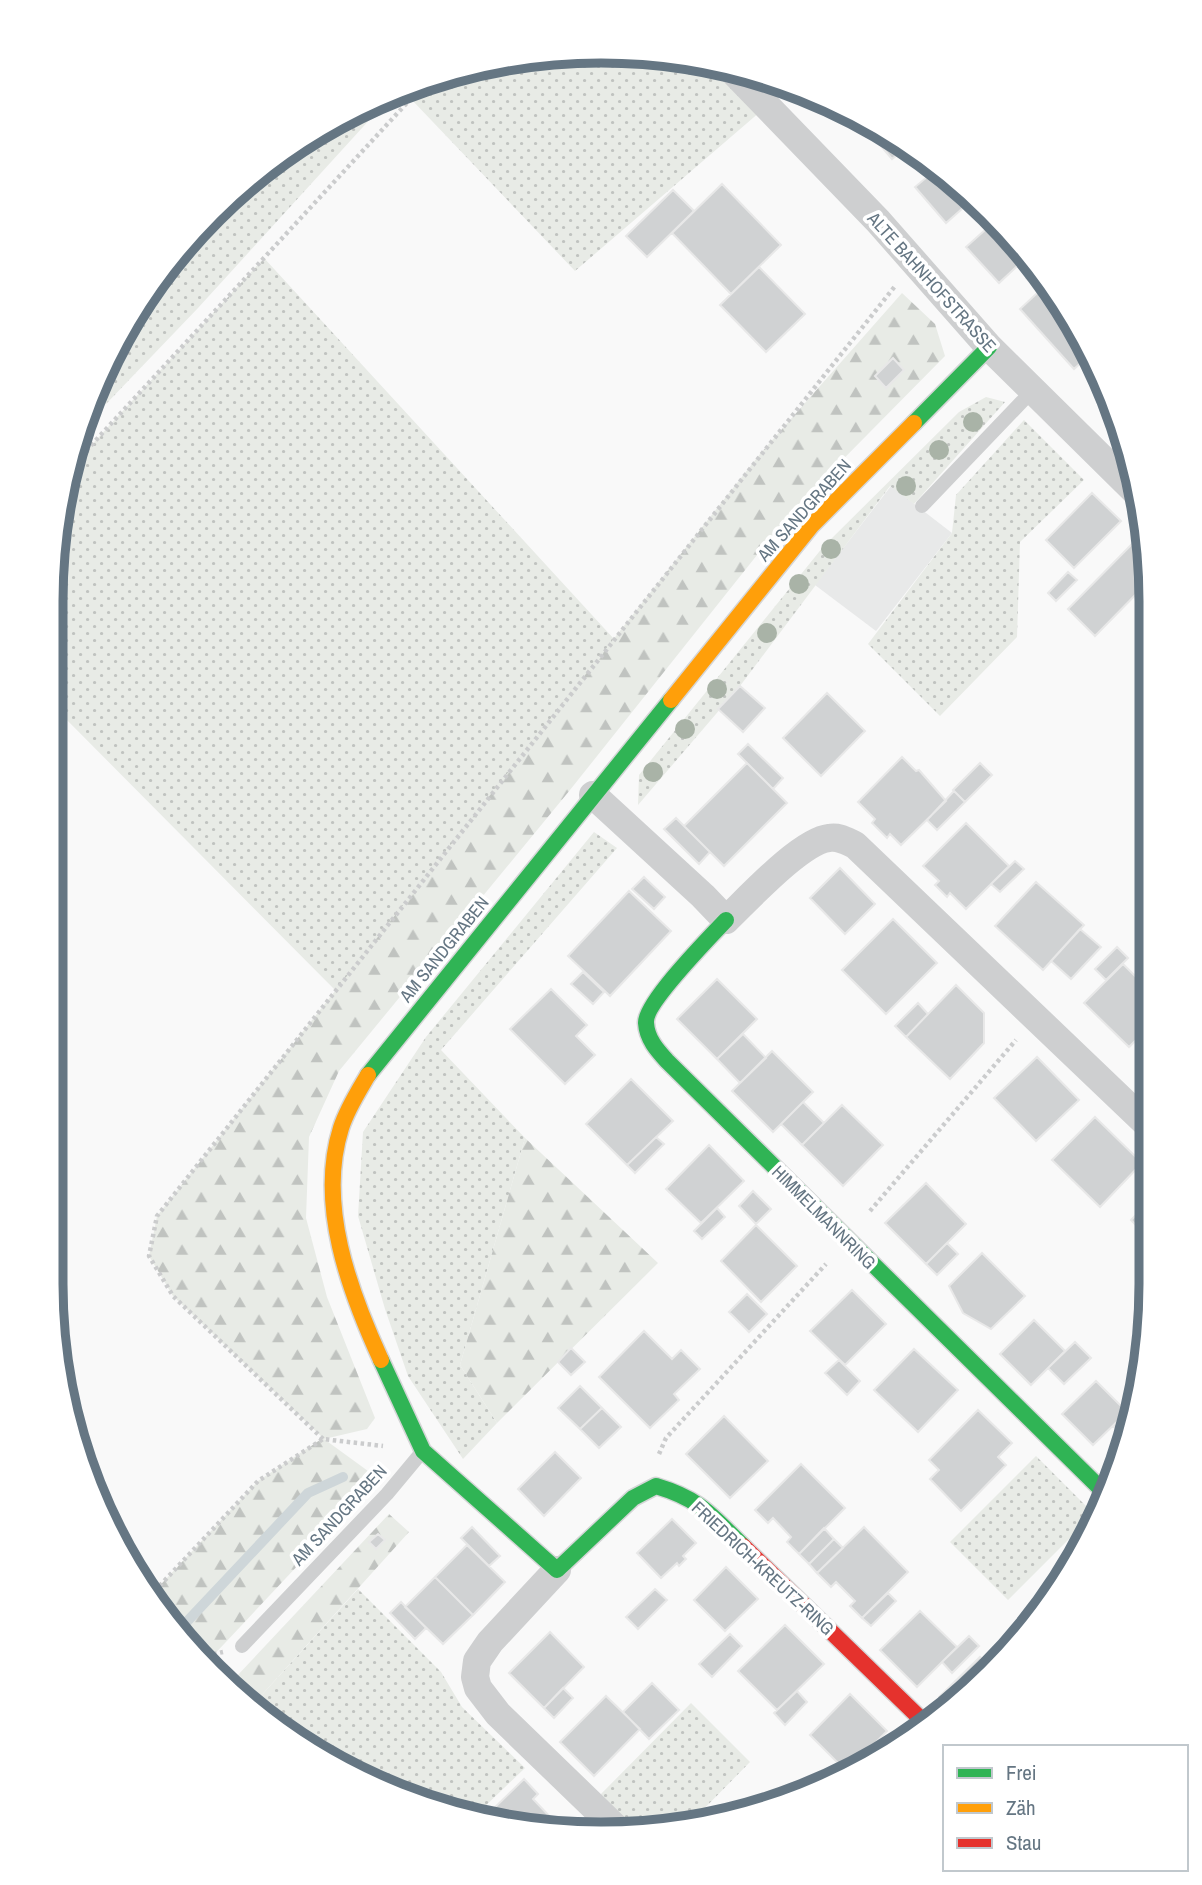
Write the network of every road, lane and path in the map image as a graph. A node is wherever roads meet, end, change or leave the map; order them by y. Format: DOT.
graph roads {
  1 [pos="744,82"];
  2 [pos="411,98"];
  3 [pos="914,262"];
  4 [pos="989,347"];
  5 [pos="1034,390"];
  6 [pos="84,453"];
  7 [pos="1126,482"];
  8 [pos="922,506"];
  9 [pos="593,795"];
  10 [pos="726,920"];
  11 [pos="1139,1116"];
  12 [pos="323,1438"];
  13 [pos="423,1451"];
  14 [pos="1099,1487"];
  15 [pos="557,1570"];
  16 [pos="157,1587"];
  17 [pos="242,1646"];
  18 [pos="919,1718"];
  19 [pos="609,1822"];
  1 -- 3 [label="street, ALTE BAHNHOFSTRASSE"];
  2 -- 6 [label="path"];
  3 -- 4 [label="street, ALTE BAHNHOFSTRASSE"];
  3 -- 12 [label="path"];
  4 -- 5 [label="street, ALTE BAHNHOFSTRASSE"];
  4 -- 9 [label="street, AM SANDGRABEN"];
  5 -- 7 [label="street, ALTE BAHNHOFSTRASSE"];
  5 -- 8 [label="lane"];
  9 -- 10 [label="street"];
  9 -- 13 [label="street, AM SANDGRABEN"];
  10 -- 11 [label="street, HIMMELMANNRING"];
  10 -- 14 [label="street, HIMMELMANNRING"];
  12 -- 13 [label="path"];
  12 -- 16 [label="path"];
  13 -- 15 [label="street"];
  13 -- 17 [label="lane, AM SANDGRABEN"];
  15 -- 18 [label="street, FRIEDRICH-KREUTZ-RING"];
  15 -- 19 [label="street, FRIEDRICH-KREUTZ-RING"];
}
